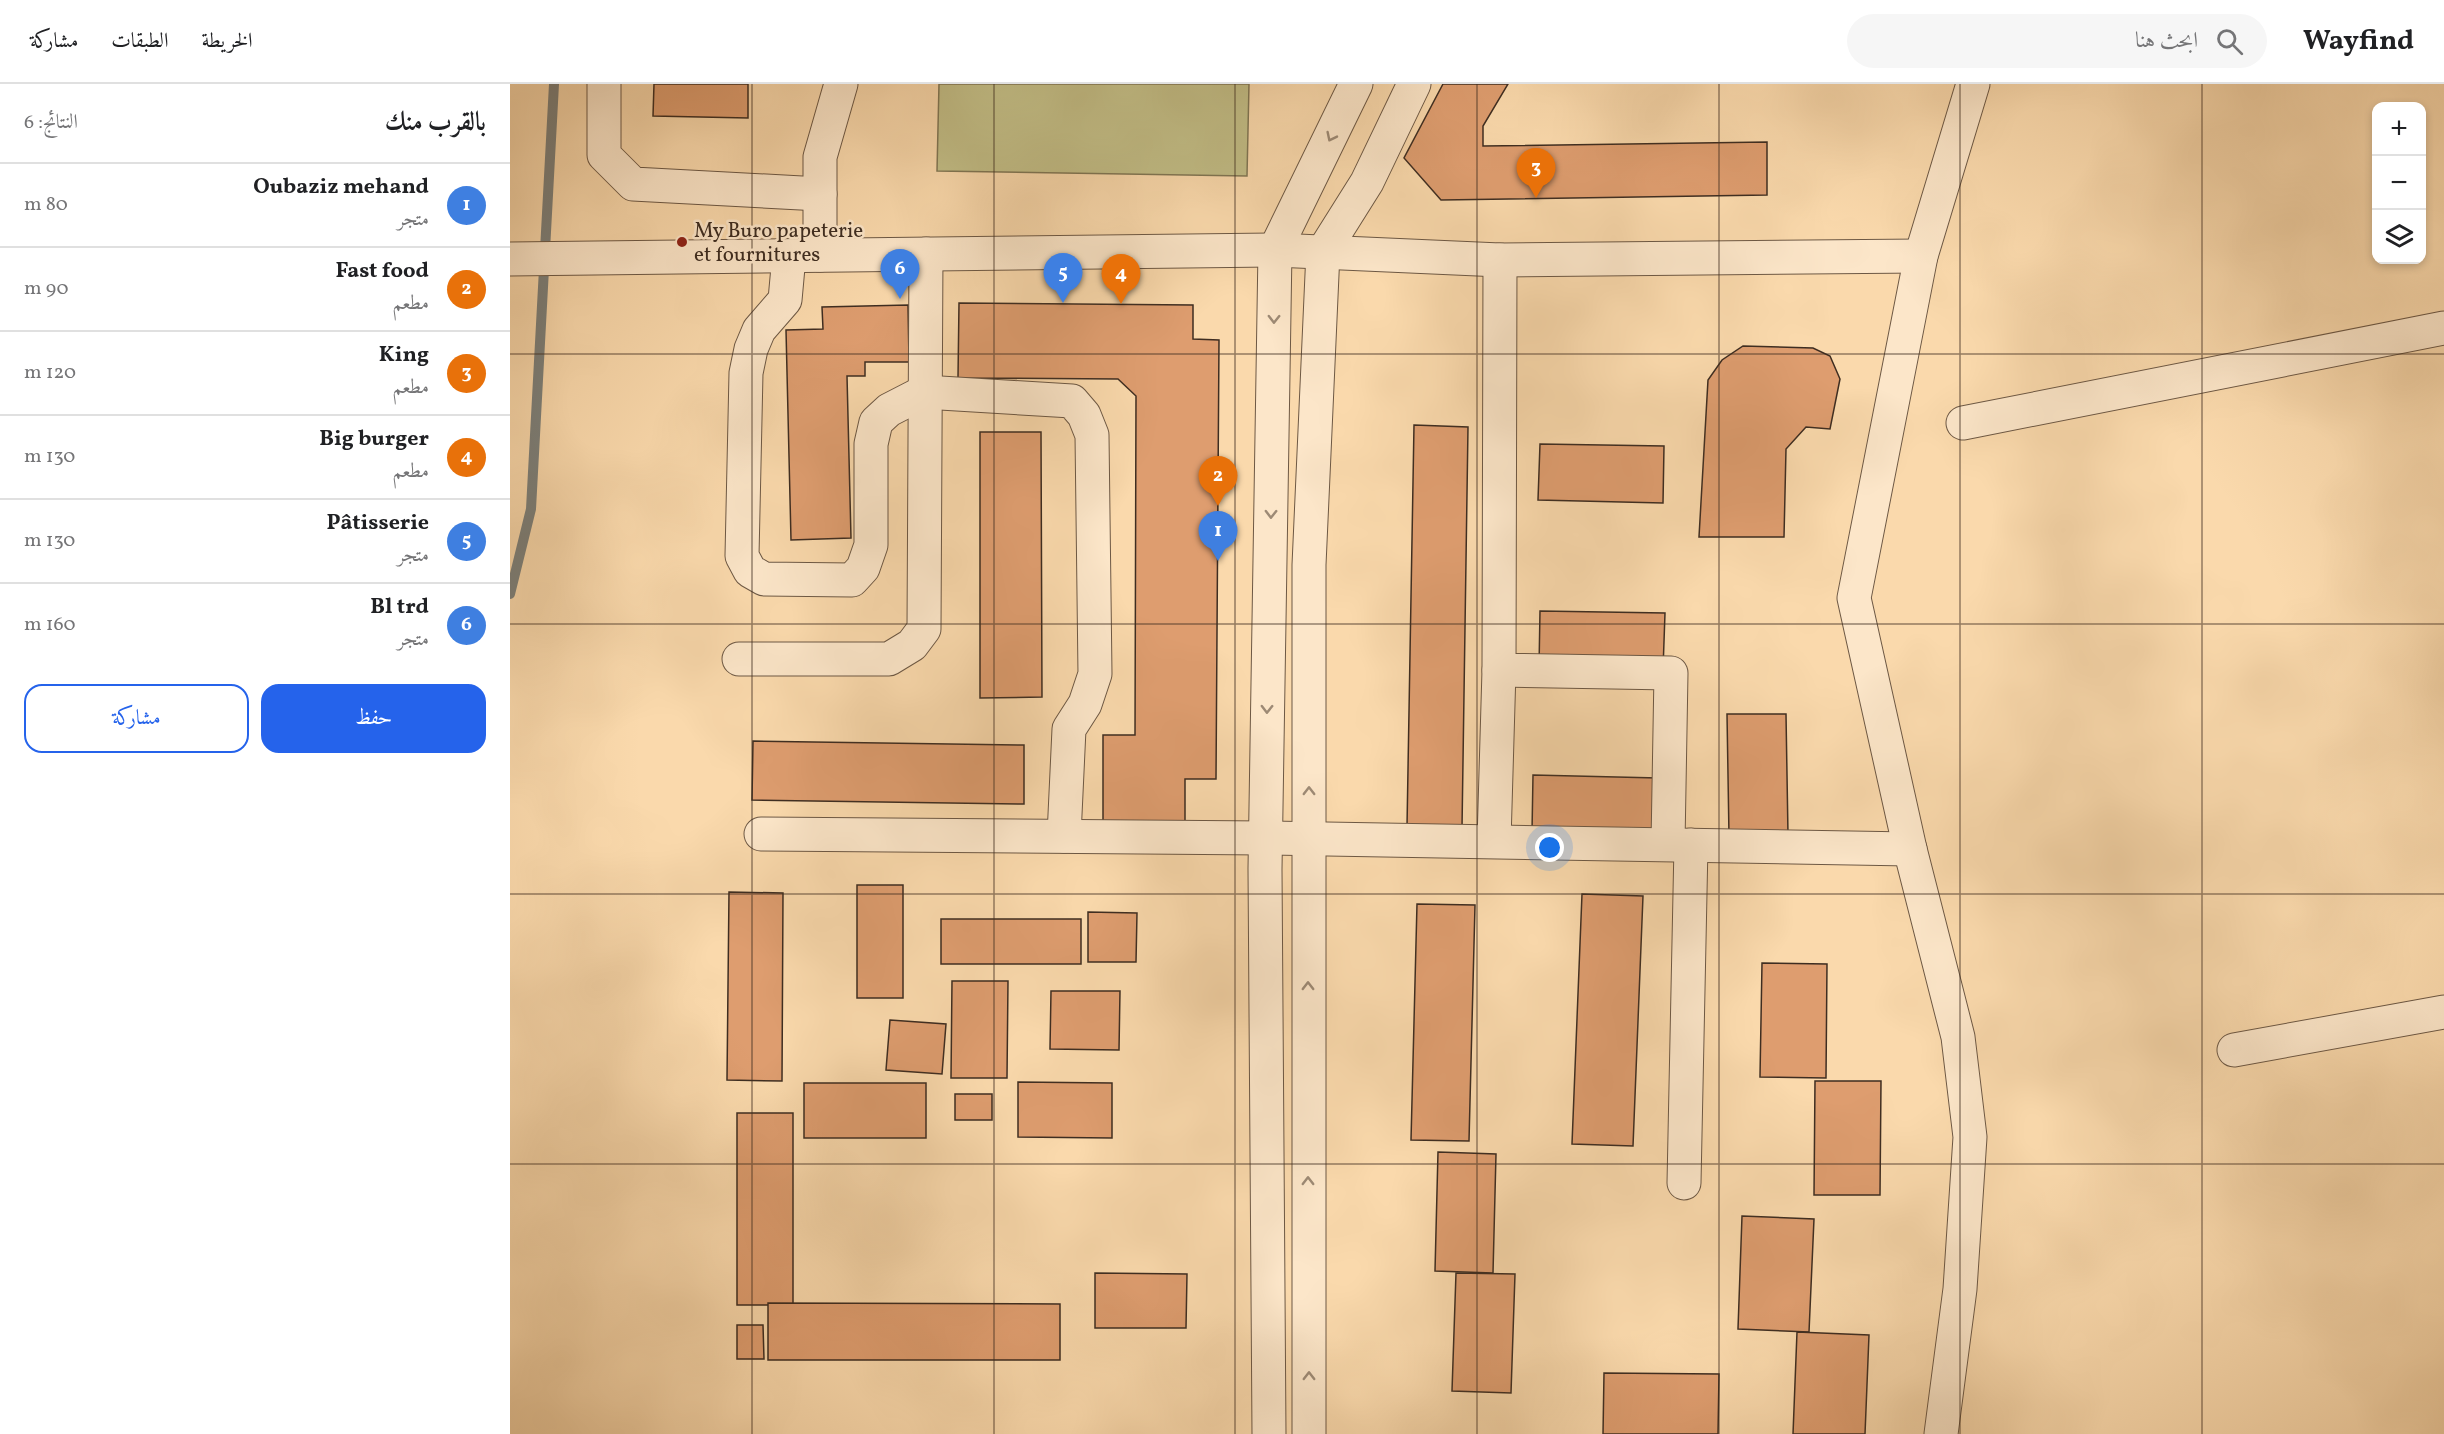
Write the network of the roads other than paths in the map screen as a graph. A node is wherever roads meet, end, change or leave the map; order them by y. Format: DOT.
graph roads {
  1 [pos="604,84"];
  2 [pos="842,84"];
  3 [pos="1356,84"];
  4 [pos="1414,84"];
  5 [pos="1974,84"];
  6 [pos="820,194"];
  7 [pos="1275,250"];
  8 [pos="1323,252"];
  9 [pos="926,254"];
  10 [pos="804,256"];
  11 [pos="1921,256"];
  12 [pos="510,259"];
  13 [pos="1500,260"];
  14 [pos="2444,328"];
  15 [pos="924,392"];
  16 [pos="1963,423"];
  17 [pos="739,659"];
  18 [pos="1499,670"];
  19 [pos="760,834"];
  20 [pos="1064,836"];
  21 [pos="1265,838"];
  22 [pos="1309,838"];
  23 [pos="1494,841"];
  24 [pos="1679,845"];
  25 [pos="1910,849"];
  26 [pos="2444,1012"];
  27 [pos="2234,1050"];
  28 [pos="1684,1184"];
  29 [pos="1269,1434"];
  30 [pos="1309,1434"];
  31 [pos="1941,1434"];
  1 -- 6 [label="street"];
  2 -- 6 [label="street"];
  3 -- 7 [label="street, one-way"];
  4 -- 8 [label="street"];
  5 -- 11 [label="street"];
  6 -- 10 [label="street"];
  7 -- 8 [label="street"];
  7 -- 9 [label="street"];
  7 -- 21 [label="street, one-way"];
  8 -- 13 [label="street"];
  22 -- 8 [label="street, one-way"];
  9 -- 10 [label="street"];
  9 -- 15 [label="street"];
  10 -- 12 [label="street"];
  10 -- 15 [label="street"];
  11 -- 13 [label="street"];
  11 -- 25 [label="street"];
  13 -- 18 [label="street"];
  14 -- 16 [label="street"];
  15 -- 17 [label="street"];
  15 -- 20 [label="street"];
  18 -- 23 [label="street"];
  18 -- 24 [label="street"];
  19 -- 20 [label="street"];
  20 -- 21 [label="street"];
  21 -- 22 [label="street"];
  21 -- 29 [label="street"];
  22 -- 23 [label="street"];
  30 -- 22 [label="street, one-way"];
  23 -- 24 [label="street"];
  24 -- 25 [label="street"];
  24 -- 28 [label="street"];
  25 -- 31 [label="street"];
  26 -- 27 [label="street"];
}
